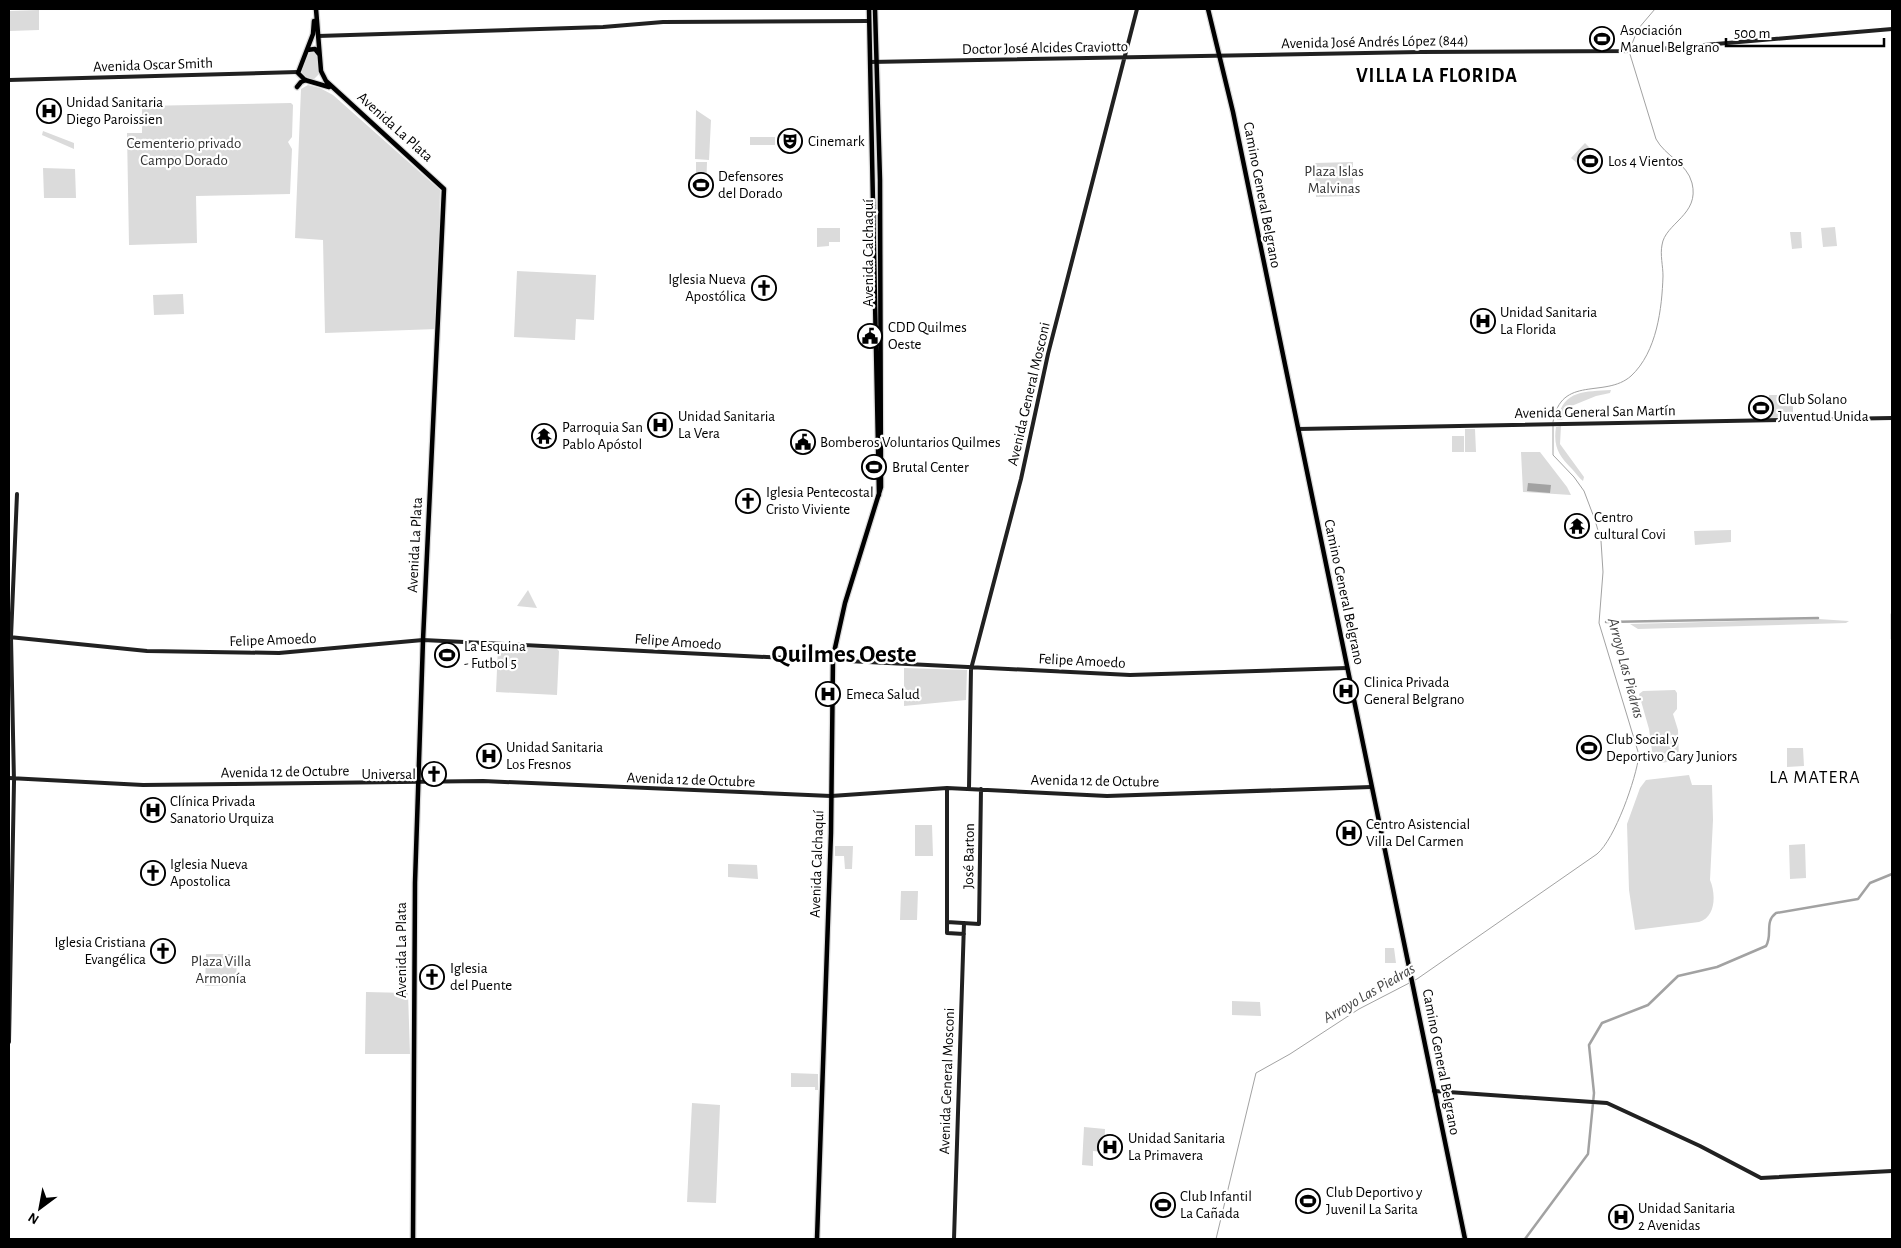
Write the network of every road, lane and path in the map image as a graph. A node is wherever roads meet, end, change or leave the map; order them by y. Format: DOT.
graph roads {
  1 [pos="314,9"];
  2 [pos="869,9"];
  3 [pos="875,9"];
  4 [pos="1137,9"];
  5 [pos="1208,9"];
  6 [pos="871,21"];
  7 [pos="1892,29"];
  8 [pos="318,36"];
  9 [pos="875,46"];
  10 [pos="307,50"];
  11 [pos="320,56"];
  12 [pos="1221,56"];
  13 [pos="1124,58"];
  14 [pos="873,62"];
  15 [pos="321,71"];
  16 [pos="298,72"];
  17 [pos="873,74"];
  18 [pos="9,80"];
  19 [pos="308,81"];
  20 [pos="297,87"];
  21 [pos="333,89"];
  22 [pos="1892,418"];
  23 [pos="1298,429"];
  24 [pos="17,494"];
  25 [pos="879,496"];
  26 [pos="10,637"];
  27 [pos="423,640"];
  28 [pos="832,661"];
  29 [pos="972,666"];
  30 [pos="1347,668"];
  31 [pos="11,778"];
  32 [pos="419,780"];
  33 [pos="1372,787"];
  34 [pos="947,788"];
  35 [pos="969,788"];
  36 [pos="981,789"];
  37 [pos="832,796"];
  38 [pos="10,914"];
  39 [pos="947,922"];
  40 [pos="964,923"];
  41 [pos="963,934"];
  42 [pos="9,935"];
  43 [pos="9,1042"];
  44 [pos="1434,1091"];
  45 [pos="1892,1171"];
  46 [pos="412,1239"];
  47 [pos="817,1239"];
  48 [pos="952,1239"];
  49 [pos="1465,1239"];
  1 -- 8 [label="main road, Avenida La Plata"];
  1 -- 10 [label="main road, Avenida La Plata"];
  2 -- 6 [label="main road, Avenida Calchaquí"];
  3 -- 9 [label="main road, Avenida Calchaquí"];
  4 -- 13 [label="main road, Avenida General Mosconi"];
  5 -- 12 [label="main road, Camino General Belgrano"];
  6 -- 8 [label="main road"];
  6 -- 9 [label="main road"];
  6 -- 14 [label="main road, Avenida Calchaquí"];
  7 -- 12 [label="main road, Avenida José Andrés López (844)"];
  8 -- 11 [label="main road, Avenida La Plata"];
  9 -- 14 [label="main road, Avenida Calchaquí"];
  10 -- 11 [label="main road"];
  10 -- 16 [label="main road, Avenida La Plata"];
  11 -- 15 [label="main road, Avenida La Plata"];
  12 -- 13 [label="main road, Doctor José Alcides Craviotto"];
  12 -- 23 [label="main road, Camino General Belgrano"];
  13 -- 14 [label="main road, Doctor José Alcides Craviotto"];
  13 -- 29 [label="main road, Avenida General Mosconi"];
  14 -- 17 [label="main road, Avenida Calchaquí"];
  15 -- 19 [label="main road"];
  15 -- 21 [label="main road, Avenida La Plata"];
  16 -- 18 [label="main road, Avenida Oscar Smith"];
  16 -- 19 [label="main road, Avenida La Plata"];
  17 -- 25 [label="main road, Avenida Calchaquí"];
  17 -- 25 [label="main road, Avenida Calchaquí"];
  19 -- 20 [label="main road"];
  19 -- 21 [label="main road, Avenida La Plata"];
  21 -- 27 [label="main road, Avenida La Plata"];
  22 -- 23 [label="main road, Avenida General San Martín"];
  23 -- 30 [label="main road, Camino General Belgrano"];
  24 -- 26 [label="main road"];
  25 -- 28 [label="main road, Avenida Calchaquí"];
  26 -- 27 [label="main road, Felipe Amoedo"];
  26 -- 31 [label="main road"];
  27 -- 28 [label="main road, Felipe Amoedo"];
  27 -- 32 [label="main road, Avenida La Plata"];
  28 -- 29 [label="main road, Felipe Amoedo"];
  28 -- 37 [label="main road, Avenida Calchaquí"];
  29 -- 30 [label="main road, Felipe Amoedo"];
  29 -- 35 [label="main road, Avenida General Mosconi"];
  30 -- 33 [label="main road, Camino General Belgrano"];
  31 -- 32 [label="main road, Avenida 12 de Octubre"];
  31 -- 38 [label="main road"];
  32 -- 37 [label="main road, Avenida 12 de Octubre"];
  32 -- 46 [label="main road, Avenida La Plata"];
  33 -- 36 [label="main road, Avenida 12 de Octubre"];
  33 -- 44 [label="main road, Camino General Belgrano"];
  34 -- 35 [label="main road, Avenida 12 de Octubre"];
  34 -- 37 [label="main road, Avenida 12 de Octubre"];
  34 -- 39 [label="main road"];
  35 -- 36 [label="main road, Avenida 12 de Octubre"];
  36 -- 40 [label="main road, José Barton"];
  37 -- 47 [label="main road, Avenida Calchaquí"];
  38 -- 42 [label="main road"];
  38 -- 43 [label="main road"];
  39 -- 40 [label="main road"];
  39 -- 41 [label="main road"];
  40 -- 41 [label="main road, Avenida General Mosconi"];
  41 -- 48 [label="main road, Avenida General Mosconi"];
  44 -- 45 [label="main road"];
  44 -- 49 [label="main road, Camino General Belgrano"];
}
